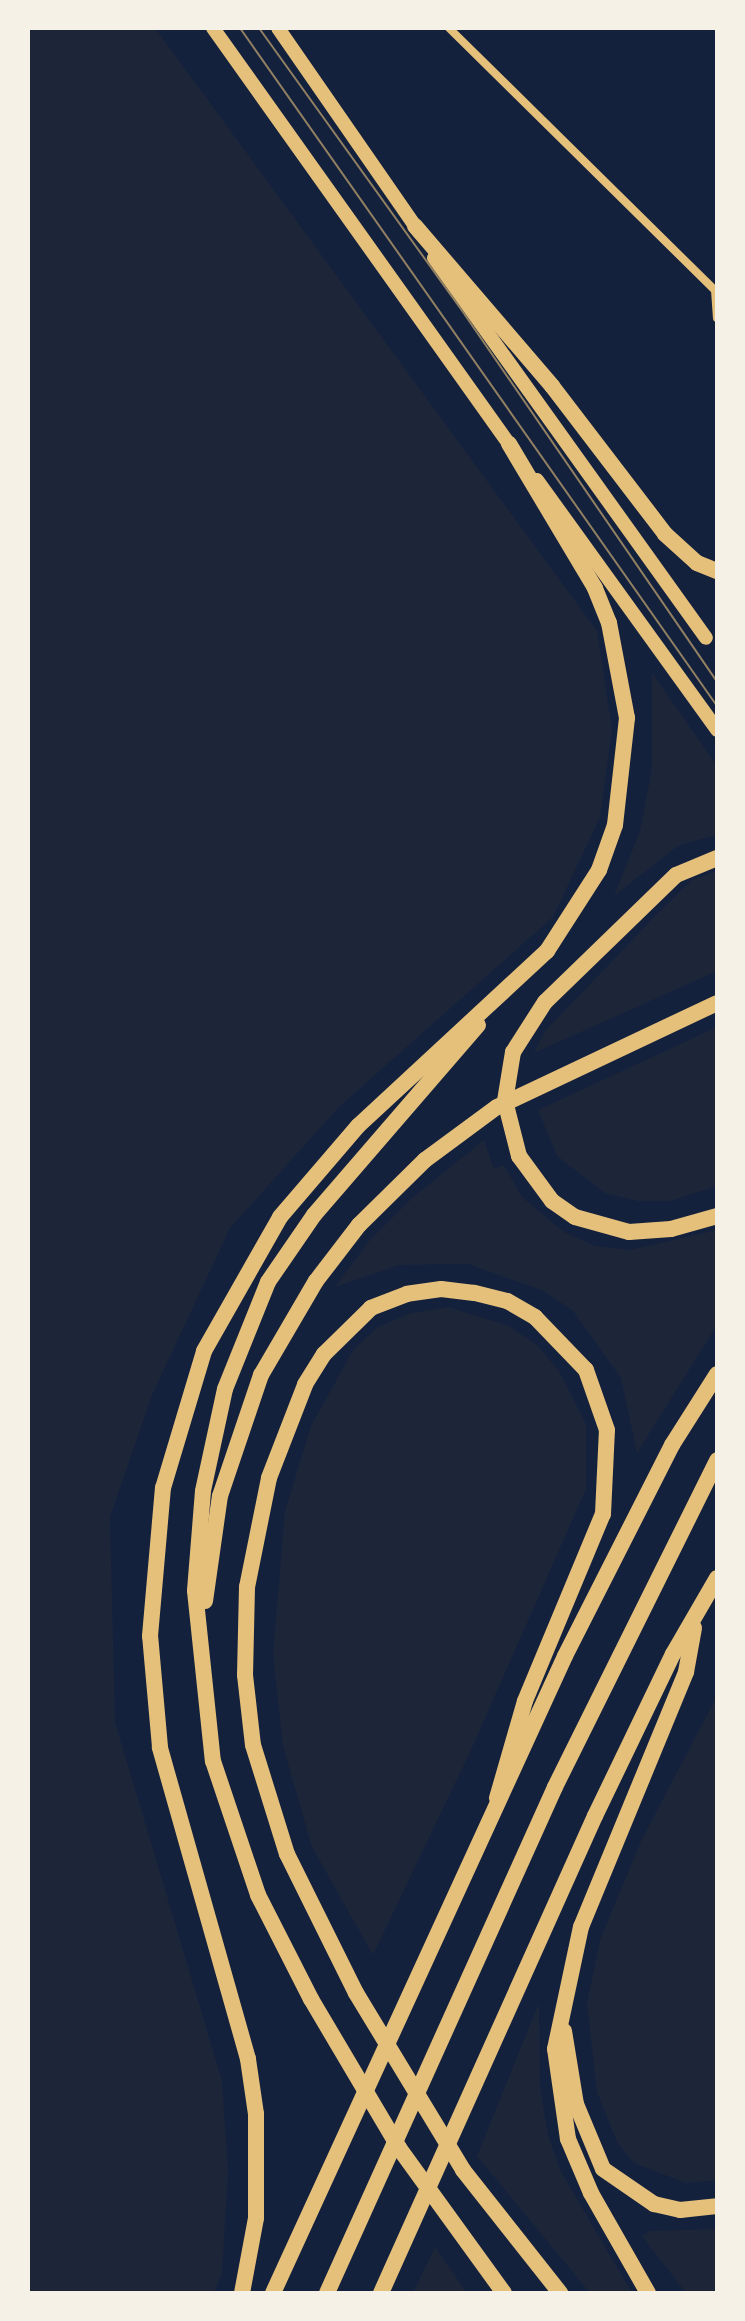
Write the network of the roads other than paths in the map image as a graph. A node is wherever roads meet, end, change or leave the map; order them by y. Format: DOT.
graph roads {
  1 [pos="203,28"];
  2 [pos="213,28"];
  3 [pos="278,28"];
  4 [pos="449,28"];
  5 [pos="252,85"];
  6 [pos="415,226"];
  7 [pos="716,289"];
  8 [pos="717,318"];
  9 [pos="509,444"];
  10 [pos="717,571"];
  11 [pos="706,638"];
  12 [pos="717,730"];
  13 [pos="717,858"];
  14 [pos="508,990"];
  15 [pos="717,1003"];
  16 [pos="717,1216"];
  17 [pos="717,1374"];
  18 [pos="717,1460"];
  19 [pos="717,1578"];
  20 [pos="695,1619"];
  21 [pos="200,1643"];
  22 [pos="497,1798"];
  23 [pos="562,2013"];
  24 [pos="717,2206"];
  25 [pos="242,2293"];
  26 [pos="273,2293"];
  27 [pos="327,2293"];
  28 [pos="381,2293"];
  29 [pos="504,2293"];
  30 [pos="560,2293"];
  31 [pos="648,2293"];
  1 -- 5 [label="highway"];
  2 -- 5 [label="highway"];
  3 -- 6 [label="highway"];
  4 -- 7 [label="street"];
  5 -- 9 [label="highway"];
  6 -- 10 [label="highway"];
  6 -- 11 [label="highway"];
  7 -- 8 [label="street"];
  9 -- 12 [label="highway"];
  9 -- 14 [label="highway"];
  13 -- 16 [label="highway"];
  14 -- 21 [label="highway"];
  14 -- 25 [label="highway"];
  15 -- 21 [label="highway"];
  17 -- 22 [label="highway"];
  18 -- 27 [label="highway"];
  19 -- 20 [label="highway"];
  20 -- 23 [label="highway"];
  20 -- 28 [label="highway"];
  21 -- 29 [label="highway"];
  22 -- 26 [label="highway"];
  22 -- 30 [label="highway"];
  23 -- 24 [label="highway"];
  23 -- 31 [label="highway"];
}
